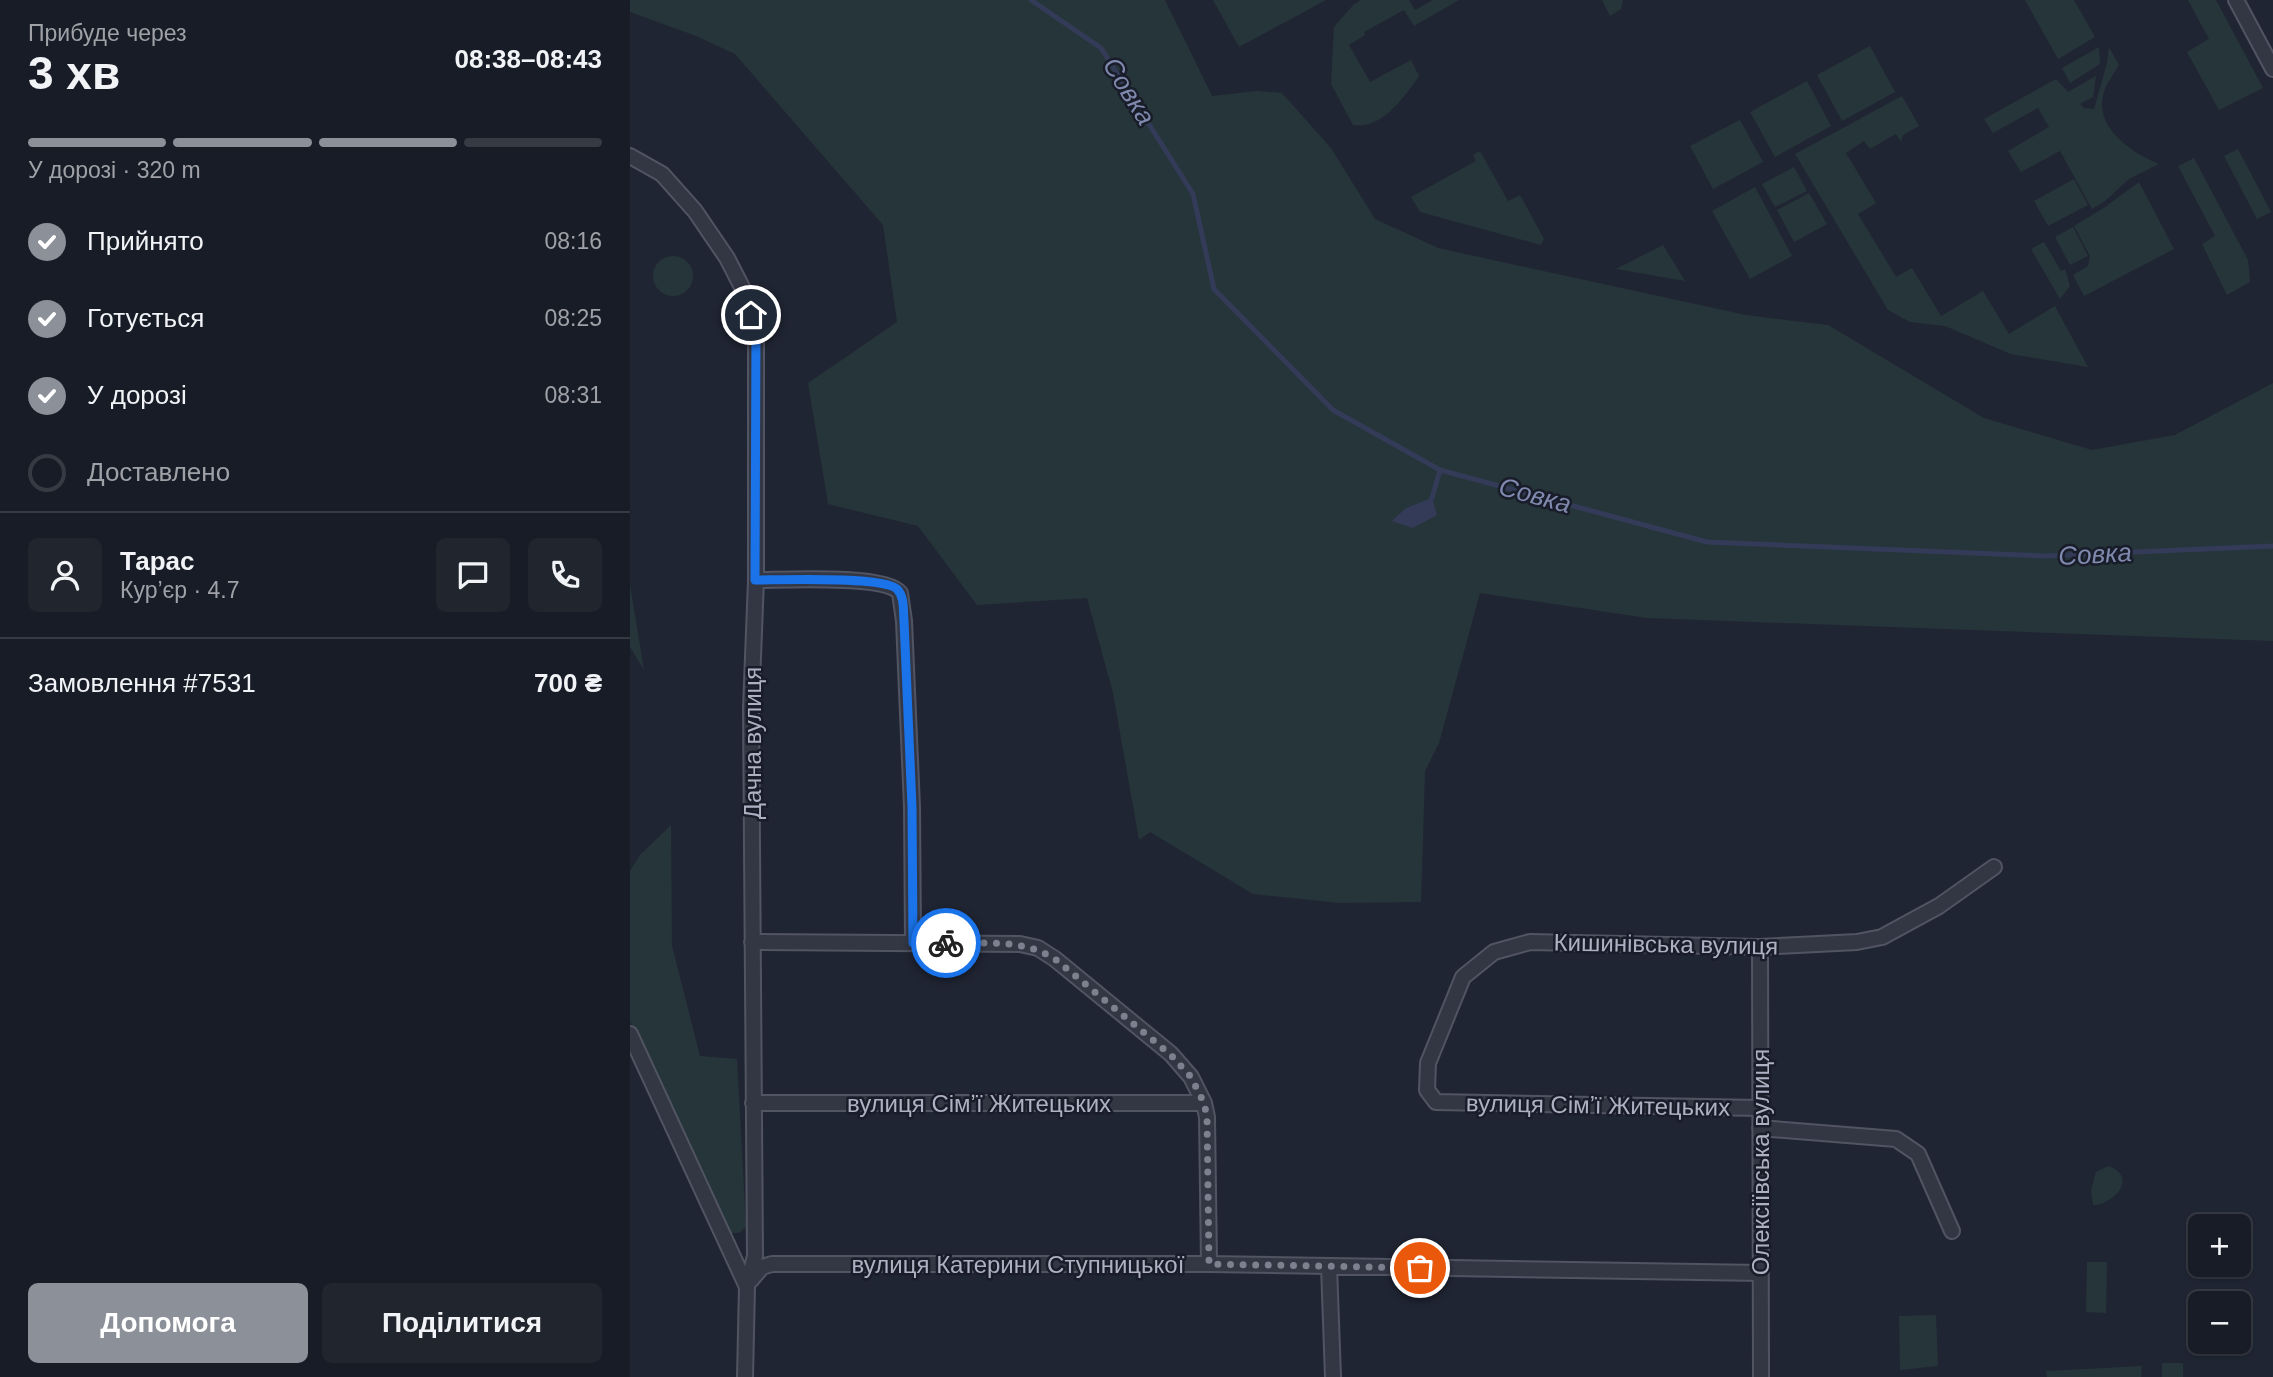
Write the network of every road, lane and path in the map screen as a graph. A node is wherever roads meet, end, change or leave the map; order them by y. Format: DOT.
graph roads {
  1 [pos="2236,0"];
  2 [pos="2273,69"];
  3 [pos="630,156"];
  4 [pos="755,580"];
  5 [pos="1994,867"];
  6 [pos="752,942"];
  7 [pos="913,943"];
  8 [pos="1759,947"];
  9 [pos="630,1034"];
  10 [pos="1436,1102"];
  11 [pos="753,1103"];
  12 [pos="1204,1103"];
  13 [pos="1760,1108"];
  14 [pos="1760,1128"];
  15 [pos="1952,1231"];
  16 [pos="1209,1264"];
  17 [pos="1329,1266"];
  18 [pos="1761,1273"];
  19 [pos="747,1286"];
  20 [pos="746,1377"];
  21 [pos="1333,1377"];
  22 [pos="1761,1377"];
  1 -- 2 [label="street"];
  3 -- 4 [label="street, Дачна вулиця"];
  4 -- 6 [label="street, Дачна вулиця"];
  4 -- 7 [label="street"];
  5 -- 8 [label="street, Кишинівська вулиця"];
  6 -- 7 [label="street"];
  6 -- 11 [label="street, Дачна вулиця"];
  7 -- 12 [label="street"];
  8 -- 10 [label="street, Кишинівська вулиця"];
  8 -- 13 [label="street, Олексіївська вулиця"];
  9 -- 19 [label="street"];
  10 -- 13 [label="street, вулиця Сімʼї Житецьких"];
  11 -- 12 [label="street, вулиця Сімʼї Житецьких"];
  11 -- 19 [label="street, Дачна вулиця"];
  12 -- 16 [label="street"];
  13 -- 14 [label="street, Олексіївська вулиця"];
  14 -- 15 [label="street"];
  14 -- 18 [label="street, Олексіївська вулиця"];
  16 -- 17 [label="street, вулиця Катерини Ступницької"];
  16 -- 19 [label="street, вулиця Катерини Ступницької"];
  17 -- 18 [label="street, вулиця Катерини Ступницької"];
  17 -- 21 [label="street"];
  18 -- 22 [label="street, Олексіївська вулиця"];
  19 -- 20 [label="street, Дачна вулиця"];
}
